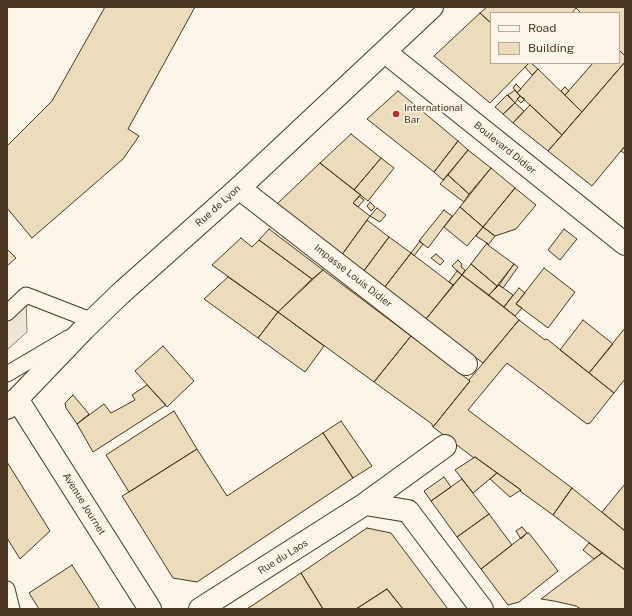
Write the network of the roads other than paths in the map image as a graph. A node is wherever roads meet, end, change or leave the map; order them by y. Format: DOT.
graph roads {
  1 [pos="432,7"];
  2 [pos="385,52"];
  3 [pos="239,188"];
  4 [pos="625,244"];
  5 [pos="7,313"];
  6 [pos="88,325"];
  7 [pos="466,364"];
  8 [pos="7,374"];
  9 [pos="12,404"];
  10 [pos="445,446"];
  11 [pos="365,504"];
  12 [pos="7,589"];
  13 [pos="12,609"];
  14 [pos="150,609"];
  15 [pos="200,609"];
  16 [pos="482,609"];
  1 -- 2 [label="street, Rue de Lyon"];
  2 -- 3 [label="street, Rue de Lyon"];
  2 -- 4 [label="street, Boulevard Didier"];
  3 -- 6 [label="street, Rue de Lyon"];
  3 -- 7 [label="street, Impasse Louis Didier"];
  5 -- 6 [label="lane"];
  6 -- 8 [label="lane"];
  6 -- 9 [label="street, Rue de Lyon"];
  9 -- 14 [label="street, Avenue Journet"];
  10 -- 11 [label="street, Rue du Laos"];
  11 -- 15 [label="street, Rue du Laos"];
  11 -- 16 [label="street"];
  12 -- 13 [label="lane"];
}
